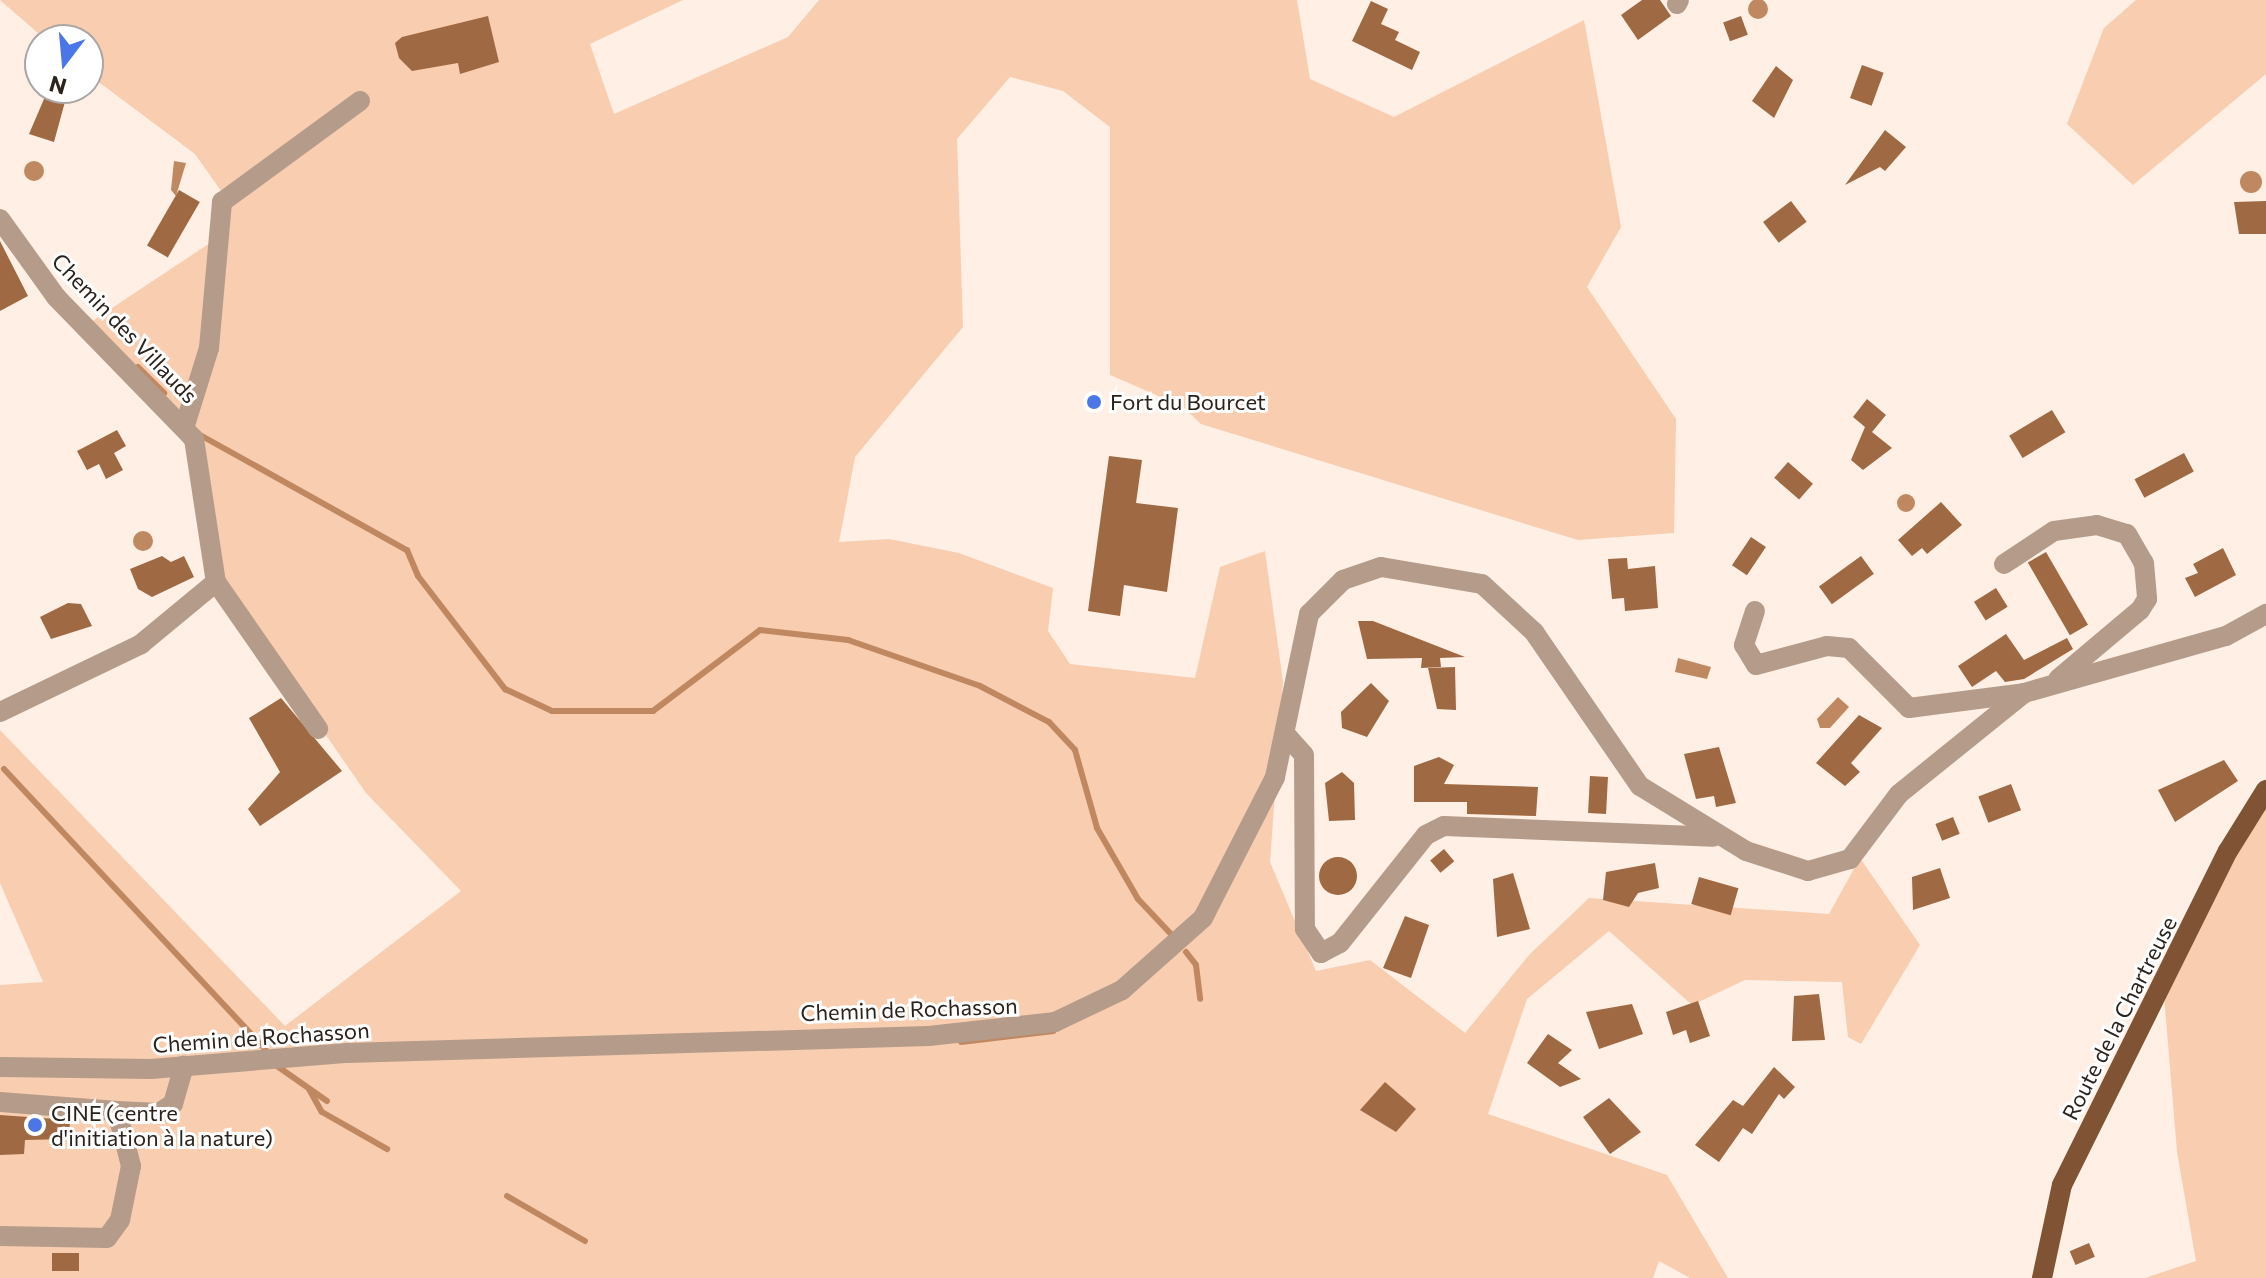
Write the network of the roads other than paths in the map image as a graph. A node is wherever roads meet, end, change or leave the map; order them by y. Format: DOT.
graph roads {
  1 [pos="360,101"];
  2 [pos="2,229"];
  3 [pos="185,425"];
  4 [pos="2004,564"];
  5 [pos="216,582"];
  6 [pos="1755,611"];
  7 [pos="2266,614"];
  8 [pos="2057,680"];
  9 [pos="2024,693"];
  10 [pos="0,712"];
  11 [pos="318,729"];
  12 [pos="1287,736"];
  13 [pos="2266,790"];
  14 [pos="1725,838"];
  15 [pos="184,1066"];
  16 [pos="0,1067"];
  17 [pos="0,1102"];
  18 [pos="117,1111"];
  19 [pos="0,1236"];
  20 [pos="2042,1278"];
  1 -- 3 [label="street"];
  2 -- 3 [label="street, Chemin des Villauds"];
  3 -- 5 [label="street, Chemin des Villauds"];
  4 -- 8 [label="street, Chemin de Rochasson"];
  5 -- 10 [label="street"];
  5 -- 11 [label="street, Chemin des Villauds"];
  6 -- 9 [label="street, Chemin de Rochasson"];
  7 -- 8 [label="street, Chemin de Rochasson"];
  8 -- 9 [label="street, Chemin de Rochasson"];
  9 -- 14 [label="street, Chemin de Rochasson"];
  12 -- 14 [label="street, Chemin de Rochasson"];
  12 -- 14 [label="street"];
  12 -- 15 [label="street, Chemin de Rochasson"];
  13 -- 20 [label="main road, Route de la Chartreuse"];
  15 -- 16 [label="street, Chemin de Rochasson"];
  15 -- 18 [label="street"];
  17 -- 18 [label="street"];
  18 -- 19 [label="street"];
}
